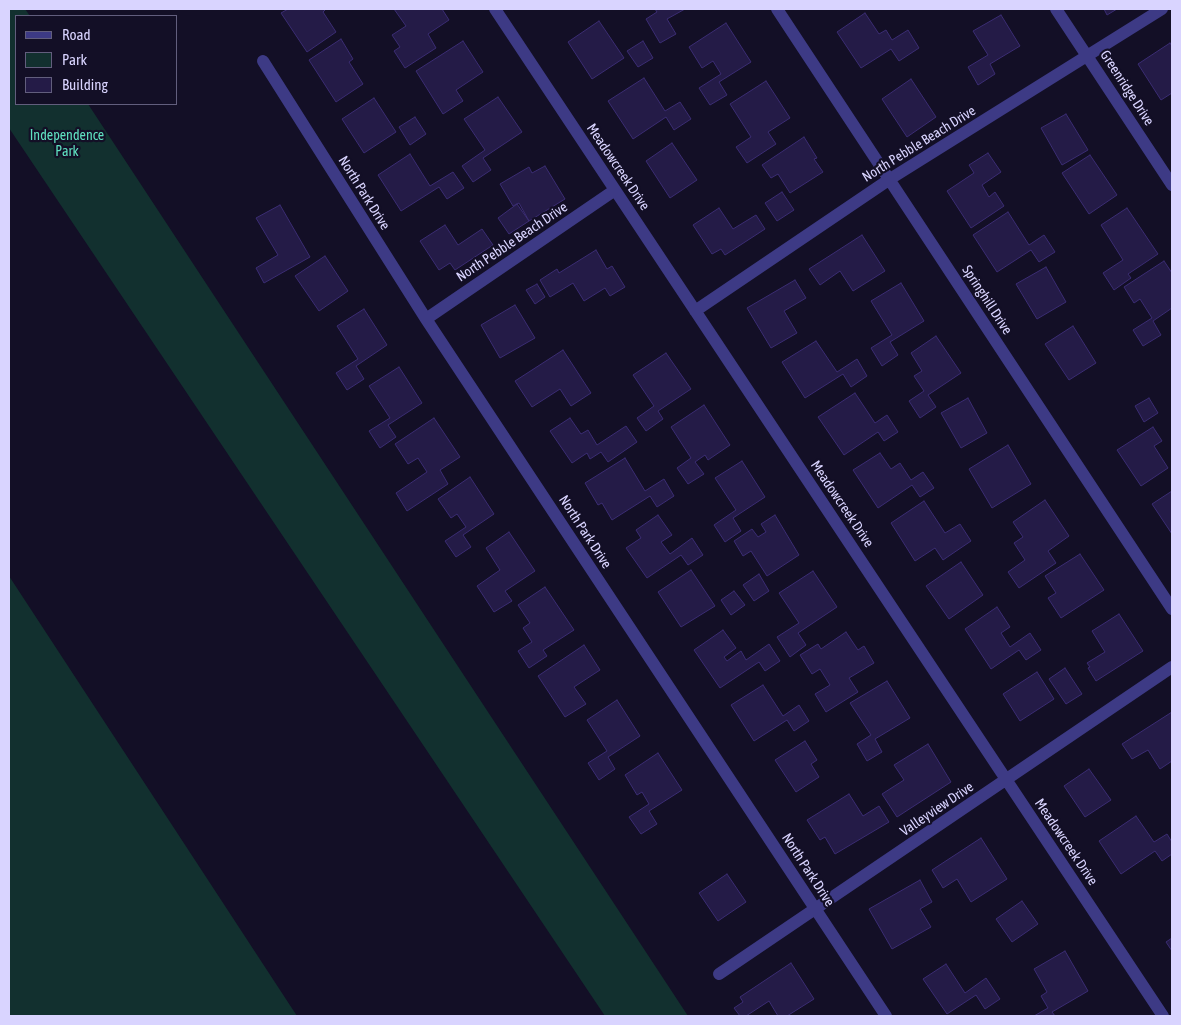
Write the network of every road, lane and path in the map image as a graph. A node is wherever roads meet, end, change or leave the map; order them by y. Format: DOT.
graph roads {
  1 [pos="495,9"];
  2 [pos="777,9"];
  3 [pos="1056,9"];
  4 [pos="1162,9"];
  5 [pos="1088,57"];
  6 [pos="264,61"];
  7 [pos="890,179"];
  8 [pos="1172,185"];
  9 [pos="615,190"];
  10 [pos="696,311"];
  11 [pos="426,319"];
  12 [pos="1172,609"];
  13 [pos="1172,667"];
  14 [pos="1007,780"];
  15 [pos="815,909"];
  16 [pos="719,974"];
  17 [pos="886,1016"];
  18 [pos="1163,1016"];
  1 -- 9 [label="street, Meadowcreek Drive"];
  2 -- 7 [label="street, Springhill Drive"];
  3 -- 5 [label="street, Greenridge Drive"];
  4 -- 5 [label="street, North Pebble Beach Drive"];
  5 -- 7 [label="street, North Pebble Beach Drive"];
  5 -- 8 [label="street, Greenridge Drive"];
  6 -- 11 [label="street, North Park Drive"];
  7 -- 10 [label="street, North Pebble Beach Drive"];
  7 -- 12 [label="street, Springhill Drive"];
  9 -- 10 [label="street, Meadowcreek Drive"];
  9 -- 11 [label="street, North Pebble Beach Drive"];
  10 -- 14 [label="street, Meadowcreek Drive"];
  11 -- 15 [label="street, North Park Drive"];
  13 -- 14 [label="street, Valleyview Drive"];
  14 -- 15 [label="street, Valleyview Drive"];
  14 -- 18 [label="street, Meadowcreek Drive"];
  15 -- 16 [label="street, Valleyview Drive"];
  15 -- 17 [label="street, North Park Drive"];
}
